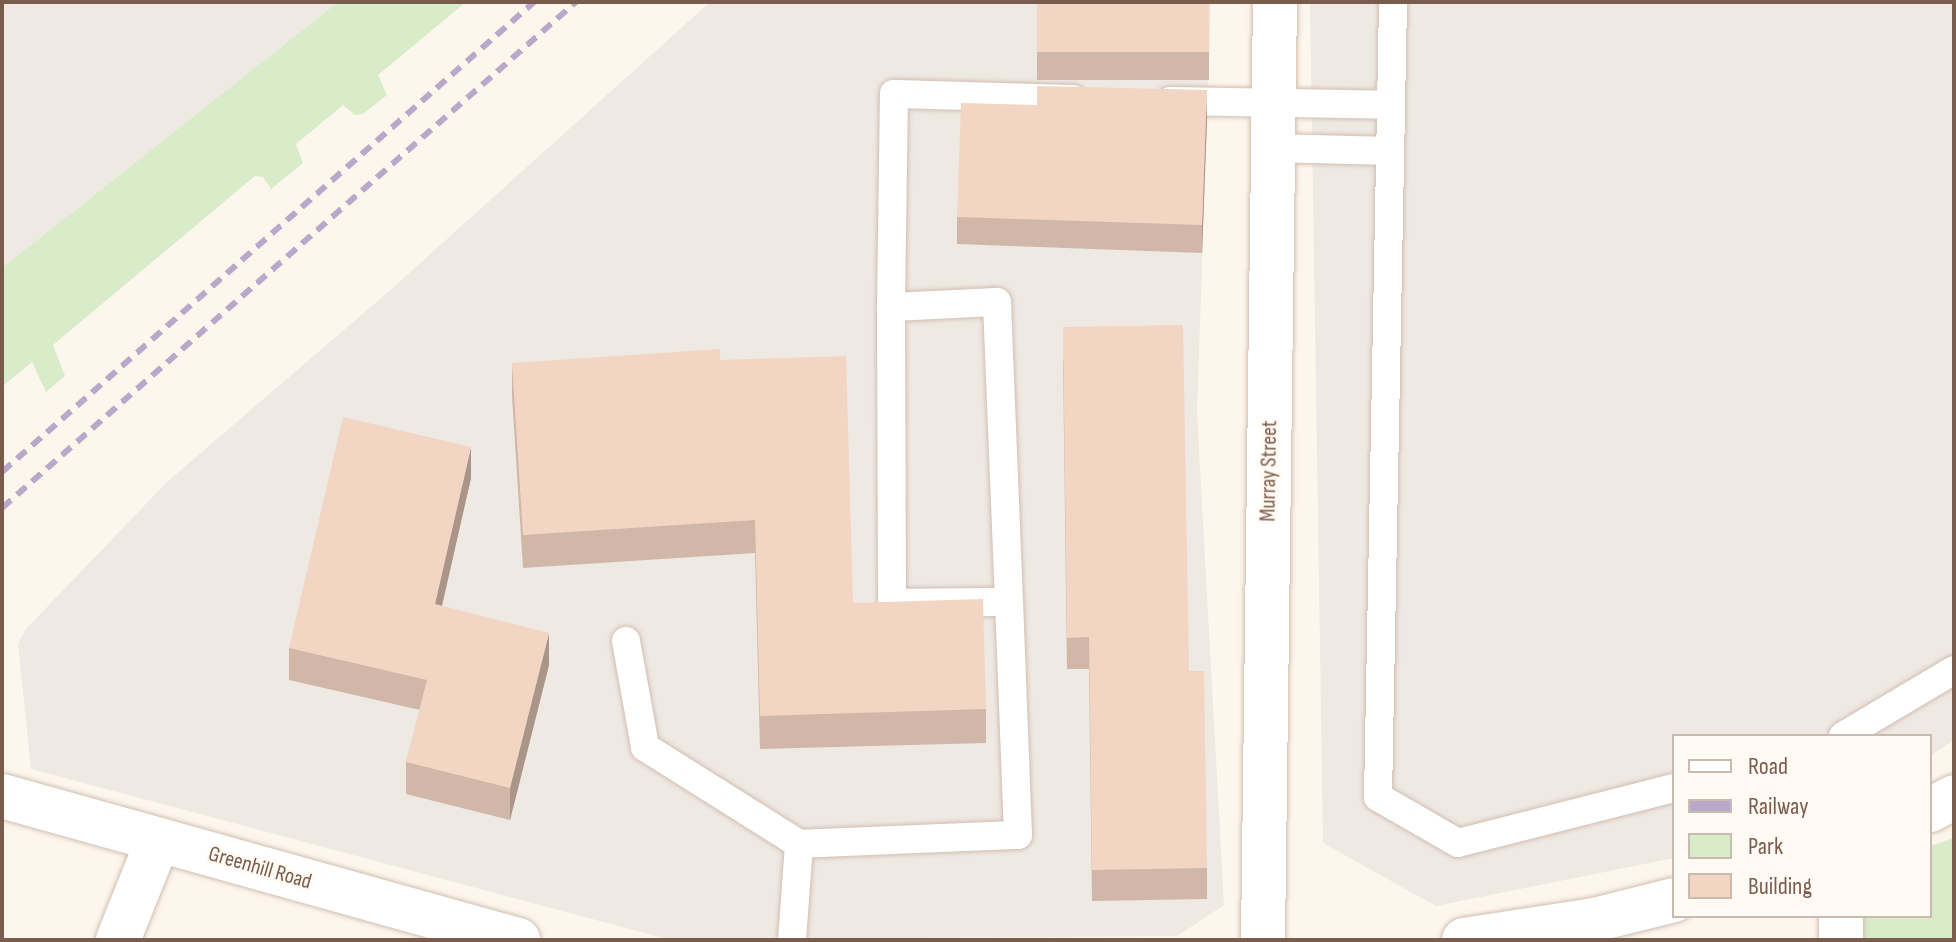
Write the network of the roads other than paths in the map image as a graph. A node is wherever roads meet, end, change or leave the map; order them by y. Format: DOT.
graph roads {
  1 [pos="1275,2"];
  2 [pos="1393,2"];
  3 [pos="1094,100"];
  4 [pos="1140,101"];
  5 [pos="1273,103"];
  6 [pos="1390,105"];
  7 [pos="1273,148"];
  8 [pos="1390,151"];
  9 [pos="891,307"];
  10 [pos="1009,602"];
  11 [pos="626,641"];
  12 [pos="1954,670"];
  13 [pos="1846,734"];
  14 [pos="1672,789"];
  15 [pos="2,796"];
  16 [pos="1954,797"];
  17 [pos="1932,809"];
  18 [pos="158,840"];
  19 [pos="799,844"];
  20 [pos="1672,900"];
  21 [pos="1841,918"];
  22 [pos="118,940"];
  23 [pos="518,940"];
  24 [pos="792,940"];
  25 [pos="1263,940"];
  26 [pos="1464,940"];
  27 [pos="1841,940"];
  1 -- 5 [label="street, Murray Street"];
  2 -- 6 [label="lane"];
  3 -- 9 [label="lane"];
  4 -- 5 [label="lane"];
  5 -- 6 [label="lane"];
  5 -- 7 [label="street, Murray Street"];
  6 -- 8 [label="lane"];
  7 -- 8 [label="lane"];
  7 -- 25 [label="street, Murray Street"];
  8 -- 14 [label="lane"];
  9 -- 10 [label="lane"];
  9 -- 10 [label="lane"];
  10 -- 19 [label="lane"];
  11 -- 19 [label="lane"];
  12 -- 13 [label="lane"];
  15 -- 18 [label="street, Greenhill Road"];
  16 -- 17 [label="street"];
  18 -- 22 [label="street"];
  18 -- 23 [label="street, Greenhill Road"];
  19 -- 24 [label="lane"];
  20 -- 26 [label="street"];
  21 -- 27 [label="street"];
}
